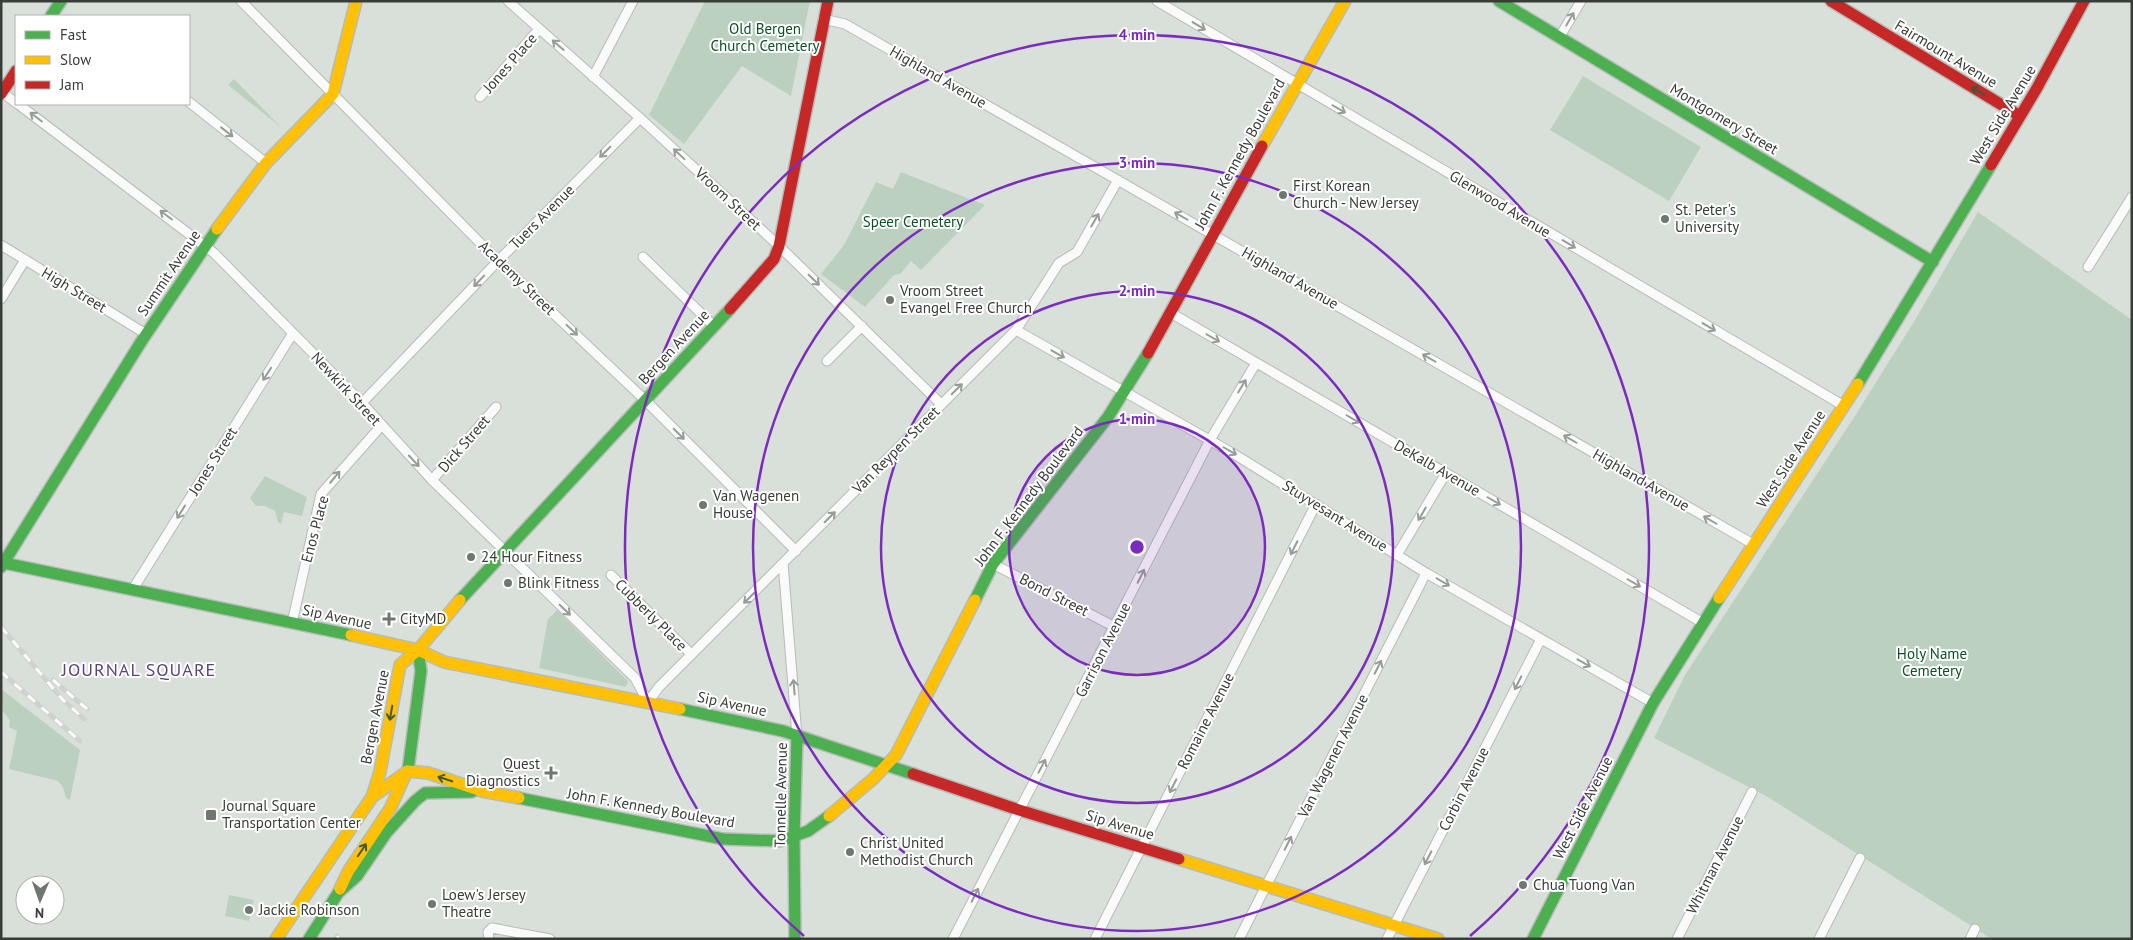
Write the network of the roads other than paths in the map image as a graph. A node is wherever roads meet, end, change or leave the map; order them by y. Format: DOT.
graph roads {
  1 [pos="241,1"];
  2 [pos="356,1"];
  3 [pos="508,1"];
  4 [pos="633,1"];
  5 [pos="828,1"];
  6 [pos="1157,1"];
  7 [pos="1344,1"];
  8 [pos="1499,1"];
  9 [pos="1581,1"];
  10 [pos="1830,1"];
  11 [pos="2084,1"];
  12 [pos="823,19"];
  13 [pos="539,29"];
  14 [pos="1560,38"];
  15 [pos="15,73"];
  16 [pos="593,76"];
  17 [pos="1296,83"];
  18 [pos="2,93"];
  19 [pos="333,94"];
  20 [pos="480,97"];
  21 [pos="15,102"];
  22 [pos="190,103"];
  23 [pos="20,105"];
  24 [pos="2020,116"];
  25 [pos="640,118"];
  26 [pos="266,162"];
  27 [pos="1118,180"];
  28 [pos="2132,197"];
  29 [pos="1213,234"];
  30 [pos="1,245"];
  31 [pos="205,245"];
  32 [pos="779,246"];
  33 [pos="644,258"];
  34 [pos="25,260"];
  35 [pos="498,261"];
  36 [pos="1933,262"];
  37 [pos="2088,267"];
  38 [pos="1,299"];
  39 [pos="1171,313"];
  40 [pos="714,326"];
  41 [pos="862,326"];
  42 [pos="1016,330"];
  43 [pos="293,332"];
  44 [pos="146,334"];
  45 [pos="827,361"];
  46 [pos="1256,363"];
  47 [pos="1125,392"];
  48 [pos="645,400"];
  49 [pos="362,403"];
  50 [pos="941,404"];
  51 [pos="1844,406"];
  52 [pos="496,407"];
  53 [pos="380,426"];
  54 [pos="1210,440"];
  55 [pos="1446,473"];
  56 [pos="432,480"];
  57 [pos="1316,504"];
  58 [pos="1753,544"];
  59 [pos="796,551"];
  60 [pos="505,552"];
  61 [pos="1397,555"];
  62 [pos="784,563"];
  63 [pos="993,564"];
  64 [pos="3,565"];
  65 [pos="1426,573"];
  66 [pos="611,575"];
  67 [pos="133,589"];
  68 [pos="292,623"];
  69 [pos="1702,623"];
  70 [pos="1115,627"];
  71 [pos="1541,639"];
  72 [pos="418,650"];
  73 [pos="691,654"];
  74 [pos="648,702"];
  75 [pos="1654,703"];
  76 [pos="797,736"];
  77 [pos="886,766"];
  78 [pos="408,771"];
  79 [pos="482,791"];
  80 [pos="1752,792"];
  81 [pos="372,797"];
  82 [pos="1019,810"];
  83 [pos="794,836"];
  84 [pos="1142,847"];
  85 [pos="1860,858"];
  86 [pos="1266,887"];
  87 [pos="338,893"];
  88 [pos="1394,925"];
  89 [pos="1975,929"];
  90 [pos="276,939"];
  91 [pos="308,939"];
  92 [pos="488,939"];
  93 [pos="550,939"];
  94 [pos="796,939"];
  95 [pos="953,939"];
  96 [pos="1095,939"];
  97 [pos="1239,939"];
  98 [pos="1387,939"];
  99 [pos="1438,939"];
  100 [pos="1533,939"];
  101 [pos="1677,939"];
  102 [pos="1819,939"];
  103 [pos="1970,939"];
  1 -- 19 [label="street, Academy Street"];
  2 -- 19 [label="street"];
  3 -- 13 [label="street, Vroom Street"];
  4 -- 16 [label="street"];
  5 -- 12 [label="street, Bergen Avenue"];
  6 -- 17 [label="street, Glenwood Avenue, one-way"];
  7 -- 17 [label="street, John F. Kennedy Boulevard"];
  8 -- 14 [label="street, Montgomery Street"];
  14 -- 9 [label="street, one-way"];
  24 -- 10 [label="street, Fairmount Avenue, one-way"];
  11 -- 24 [label="street, West Side Avenue"];
  12 -- 27 [label="street, Highland Avenue"];
  12 -- 32 [label="street, Bergen Avenue"];
  16 -- 13 [label="street, Vroom Street, one-way"];
  13 -- 20 [label="street, Jones Place"];
  14 -- 36 [label="street, Montgomery Street"];
  15 -- 18 [label="street"];
  16 -- 25 [label="street, Vroom Street"];
  17 -- 29 [label="street, John F. Kennedy Boulevard"];
  17 -- 51 [label="street, Glenwood Avenue, one-way"];
  18 -- 21 [label="street, Newkirk Street"];
  19 -- 26 [label="street, Summit Avenue"];
  19 -- 35 [label="street, Academy Street"];
  22 -- 26 [label="street, one-way"];
  31 -- 23 [label="street, Newkirk Street, one-way"];
  24 -- 36 [label="street, West Side Avenue"];
  32 -- 25 [label="street, Vroom Street, one-way"];
  25 -- 35 [label="street, Tuers Avenue, one-way"];
  26 -- 31 [label="street, Summit Avenue"];
  29 -- 27 [label="street, Highland Avenue, one-way"];
  42 -- 27 [label="street, Van Reypen Street, one-way"];
  28 -- 37 [label="street"];
  29 -- 39 [label="street, John F. Kennedy Boulevard"];
  58 -- 29 [label="street, Highland Avenue, one-way"];
  30 -- 34 [label="street, High Street"];
  31 -- 43 [label="street, Newkirk Street"];
  31 -- 44 [label="street, Summit Avenue"];
  32 -- 40 [label="street, Bergen Avenue"];
  32 -- 41 [label="street, Vroom Street, one-way"];
  33 -- 40 [label="street"];
  34 -- 38 [label="street"];
  34 -- 44 [label="street, High Street"];
  35 -- 48 [label="street, Academy Street, one-way"];
  35 -- 49 [label="street, Tuers Avenue, one-way"];
  36 -- 51 [label="street, West Side Avenue"];
  39 -- 46 [label="street, DeKalb Avenue, one-way"];
  39 -- 47 [label="street, John F. Kennedy Boulevard"];
  40 -- 48 [label="street, Bergen Avenue"];
  41 -- 45 [label="street"];
  41 -- 50 [label="street, Vroom Street"];
  42 -- 47 [label="street, Stuyvesant Avenue, one-way"];
  50 -- 42 [label="street, Van Reypen Street, one-way"];
  43 -- 49 [label="street, Newkirk Street"];
  43 -- 67 [label="street, Jones Street, one-way"];
  44 -- 64 [label="street, Summit Avenue"];
  54 -- 46 [label="street, Garrison Avenue, one-way"];
  46 -- 55 [label="street, DeKalb Avenue, one-way"];
  47 -- 54 [label="street, Stuyvesant Avenue"];
  47 -- 63 [label="street, John F. Kennedy Boulevard"];
  48 -- 59 [label="street, Academy Street, one-way"];
  48 -- 60 [label="street, Bergen Avenue"];
  49 -- 53 [label="street, Newkirk Street"];
  59 -- 50 [label="street, Van Reypen Street, one-way"];
  51 -- 58 [label="street, West Side Avenue"];
  52 -- 56 [label="street, Dick Street"];
  53 -- 56 [label="street, Newkirk Street, one-way"];
  68 -- 53 [label="street, Enos Place, one-way"];
  54 -- 57 [label="street, Stuyvesant Avenue, one-way"];
  70 -- 54 [label="street, Garrison Avenue, one-way"];
  55 -- 61 [label="street, one-way"];
  55 -- 69 [label="street, DeKalb Avenue, one-way"];
  56 -- 60 [label="street, Newkirk Street"];
  57 -- 61 [label="street, Stuyvesant Avenue"];
  57 -- 84 [label="street, Romaine Avenue, one-way"];
  58 -- 69 [label="street, West Side Avenue"];
  59 -- 62 [label="street, Van Reypen Street"];
  60 -- 72 [label="street, Bergen Avenue"];
  60 -- 74 [label="street, Newkirk Street, one-way"];
  61 -- 65 [label="street, Stuyvesant Avenue"];
  62 -- 73 [label="street, Van Reypen Street, one-way"];
  76 -- 62 [label="street, Tonnelle Avenue, one-way"];
  63 -- 70 [label="street, Bond Street"];
  63 -- 77 [label="street, John F. Kennedy Boulevard"];
  64 -- 67 [label="street, Sip Avenue"];
  65 -- 71 [label="street, Stuyvesant Avenue, one-way"];
  86 -- 65 [label="street, Van Wagenen Avenue, one-way"];
  66 -- 73 [label="street, Cubberly Place"];
  67 -- 68 [label="street, Sip Avenue"];
  68 -- 72 [label="street, Sip Avenue"];
  69 -- 75 [label="street, West Side Avenue"];
  82 -- 70 [label="street, Garrison Avenue, one-way"];
  71 -- 75 [label="street, Stuyvesant Avenue, one-way"];
  71 -- 88 [label="street, Corbin Avenue, one-way"];
  72 -- 74 [label="street, Sip Avenue"];
  72 -- 78 [label="street"];
  72 -- 81 [label="street, Bergen Avenue, one-way"];
  73 -- 74 [label="street, Van Reypen Street"];
  74 -- 76 [label="street, Sip Avenue"];
  75 -- 100 [label="street, West Side Avenue"];
  76 -- 77 [label="street, Sip Avenue"];
  76 -- 83 [label="street, Tonnelle Avenue"];
  77 -- 82 [label="street, Sip Avenue"];
  77 -- 83 [label="street, John F. Kennedy Boulevard"];
  79 -- 78 [label="street, John F. Kennedy Boulevard, one-way"];
  78 -- 81 [label="street"];
  87 -- 78 [label="street, one-way"];
  79 -- 83 [label="street, John F. Kennedy Boulevard"];
  79 -- 87 [label="street, John F. Kennedy Boulevard"];
  80 -- 101 [label="street, Whitman Avenue"];
  81 -- 90 [label="street"];
  82 -- 84 [label="street, Sip Avenue"];
  95 -- 82 [label="street, Garrison Avenue, one-way"];
  83 -- 94 [label="street, Tonnelle Avenue"];
  84 -- 86 [label="street, Sip Avenue"];
  84 -- 96 [label="street, Romaine Avenue"];
  85 -- 102 [label="street"];
  86 -- 88 [label="street, Sip Avenue"];
  86 -- 97 [label="street, Van Wagenen Avenue"];
  87 -- 91 [label="street, John F. Kennedy Boulevard"];
  88 -- 98 [label="street, Corbin Avenue"];
  88 -- 99 [label="street, Sip Avenue"];
  89 -- 103 [label="street"];
  92 -- 93 [label="street"];
}
